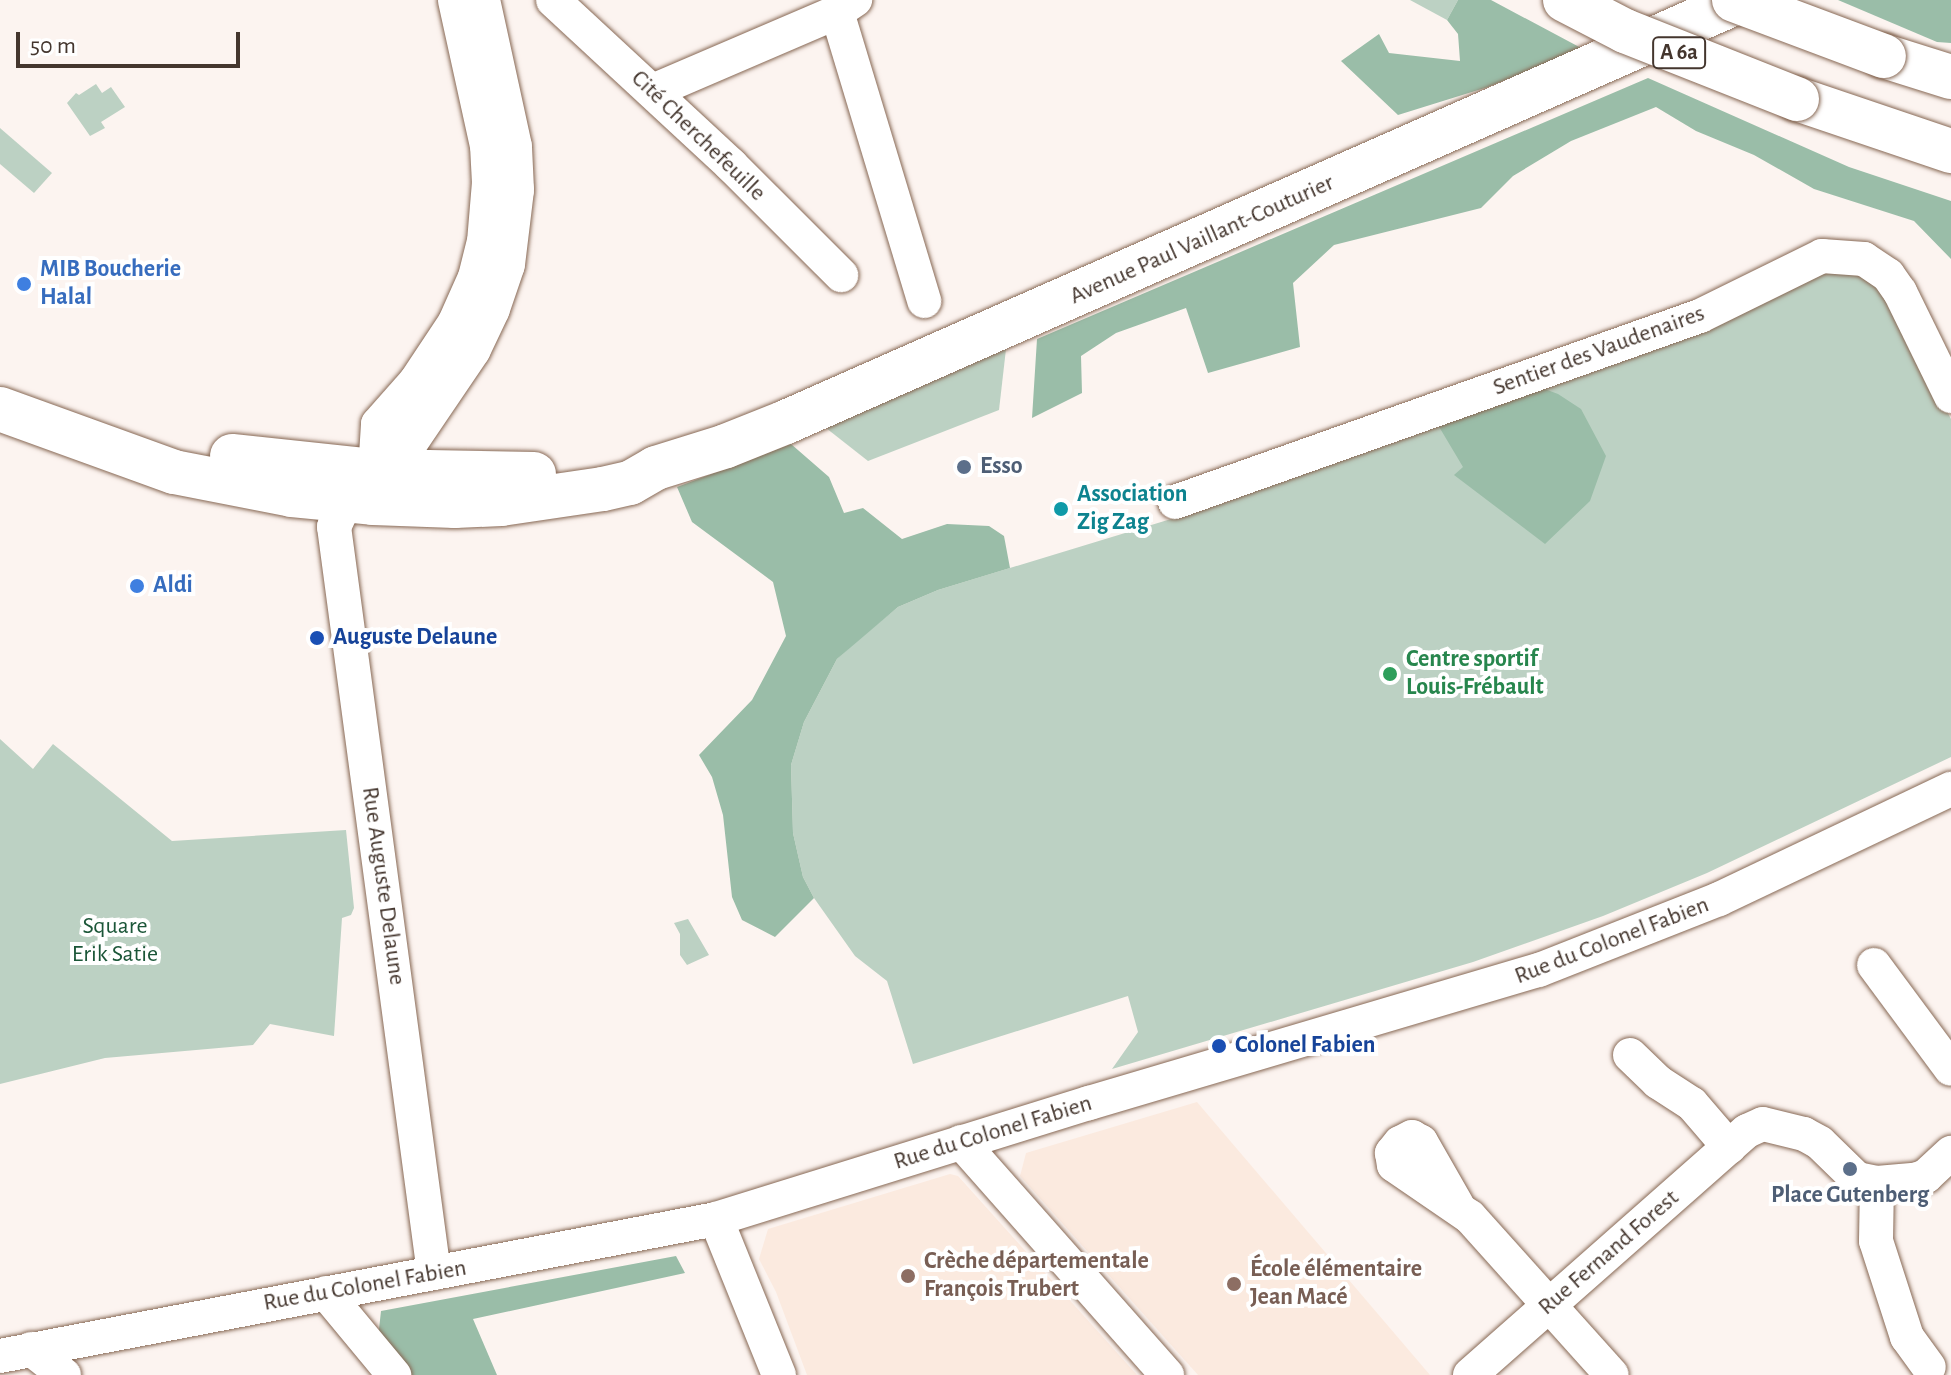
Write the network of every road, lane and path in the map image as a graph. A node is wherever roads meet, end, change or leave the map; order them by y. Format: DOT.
graph roads {
  1 [pos="455,0"];
  2 [pos="478,0"];
  3 [pos="553,0"];
  4 [pos="1565,0"];
  5 [pos="1734,0"];
  6 [pos="1742,0"];
  7 [pos="846,6"];
  8 [pos="1951,77"];
  9 [pos="653,91"];
  10 [pos="1951,151"];
  11 [pos="841,275"];
  12 [pos="924,301"];
  13 [pos="0,382"];
  14 [pos="1951,396"];
  15 [pos="0,409"];
  16 [pos="361,486"];
  17 [pos="1175,502"];
  18 [pos="1951,789"];
  19 [pos="1874,965"];
  20 [pos="1630,1055"];
  21 [pos="1951,1069"];
  22 [pos="1738,1139"];
  23 [pos="961,1142"];
  24 [pos="1951,1153"];
  25 [pos="1877,1183"];
  26 [pos="1457,1205"];
  27 [pos="716,1219"];
  28 [pos="434,1273"];
  29 [pos="326,1293"];
  30 [pos="1550,1304"];
  31 [pos="15,1353"];
  32 [pos="1929,1367"];
  33 [pos="64,1375"];
  34 [pos="394,1375"];
  35 [pos="779,1375"];
  36 [pos="1167,1375"];
  37 [pos="1470,1375"];
  38 [pos="1612,1375"];
  1 -- 16 [label="street, Rue Auguste Delaune"];
  2 -- 16 [label="main road"];
  3 -- 9 [label="street, Cité Cherchefeuille"];
  4 -- 10 [label="main road, A 6a, bridge"];
  5 -- 8 [label="main road, bridge"];
  6 -- 16 [label="main road, Avenue Paul Vaillant-Couturier"];
  7 -- 9 [label="street"];
  7 -- 12 [label="street"];
  9 -- 11 [label="street, Cité Cherchefeuille"];
  13 -- 16 [label="main road, Avenue Paul Vaillant-Couturier"];
  14 -- 17 [label="street, Sentier des Vaudenaires"];
  15 -- 16 [label="main road, Avenue Paul Vaillant-Couturier"];
  16 -- 28 [label="street, Rue Auguste Delaune"];
  18 -- 23 [label="street, Rue du Colonel Fabien"];
  19 -- 21 [label="street"];
  20 -- 22 [label="street"];
  22 -- 25 [label="street"];
  22 -- 30 [label="street, Rue Fernand Forest"];
  23 -- 27 [label="street, Rue du Colonel Fabien"];
  23 -- 36 [label="street"];
  24 -- 25 [label="street"];
  25 -- 32 [label="street"];
  26 -- 30 [label="street"];
  27 -- 28 [label="street, Rue du Colonel Fabien"];
  27 -- 35 [label="street"];
  28 -- 29 [label="street, Rue du Colonel Fabien"];
  29 -- 31 [label="street, Rue du Colonel Fabien"];
  29 -- 34 [label="street"];
  30 -- 37 [label="street, Rue Fernand Forest"];
  30 -- 38 [label="street"];
  31 -- 33 [label="street"];
}
